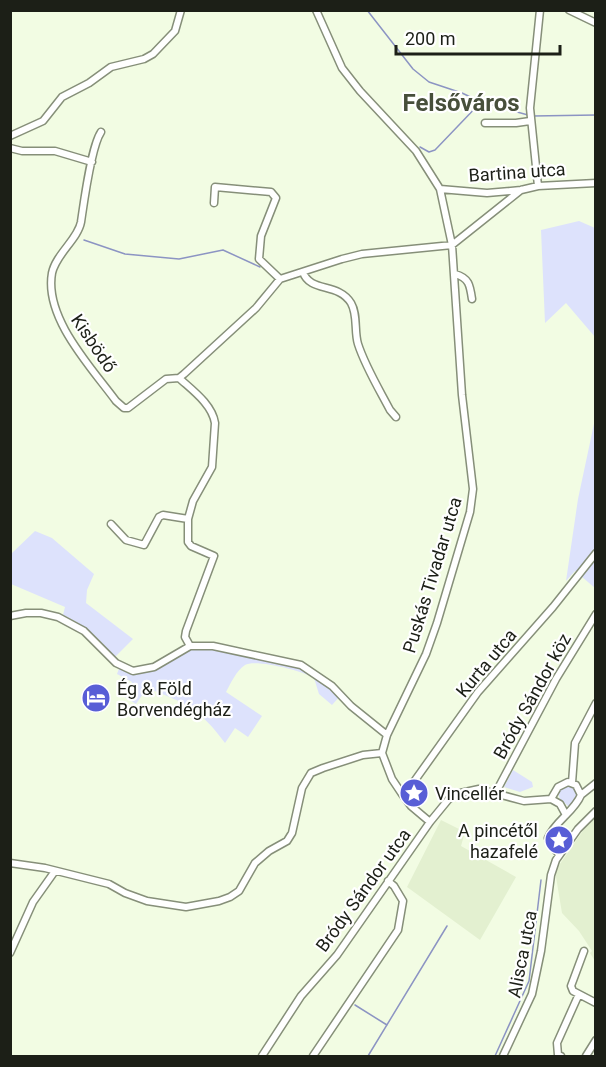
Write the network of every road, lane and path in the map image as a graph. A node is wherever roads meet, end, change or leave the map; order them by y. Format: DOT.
graph roads {
  1 [pos="182,10"];
  2 [pos="316,10"];
  3 [pos="540,10"];
  4 [pos="570,10"];
  5 [pos="596,23"];
  6 [pos="530,121"];
  7 [pos="485,123"];
  8 [pos="100,132"];
  9 [pos="10,136"];
  10 [pos="10,148"];
  11 [pos="92,162"];
  12 [pos="596,183"];
  13 [pos="538,186"];
  14 [pos="440,189"];
  15 [pos="521,190"];
  16 [pos="214,203"];
  17 [pos="452,245"];
  18 [pos="303,272"];
  19 [pos="455,274"];
  20 [pos="280,279"];
  21 [pos="472,298"];
  22 [pos="179,378"];
  23 [pos="396,417"];
  24 [pos="188,519"];
  25 [pos="111,524"];
  26 [pos="596,553"];
  27 [pos="596,614"];
  28 [pos="10,616"];
  29 [pos="189,646"];
  30 [pos="596,703"];
  31 [pos="387,735"];
  32 [pos="382,753"];
  33 [pos="572,783"];
  34 [pos="596,783"];
  35 [pos="402,794"];
  36 [pos="495,794"];
  37 [pos="581,795"];
  38 [pos="551,799"];
  39 [pos="596,811"];
  40 [pos="566,815"];
  41 [pos="430,822"];
  42 [pos="560,854"];
  43 [pos="10,863"];
  44 [pos="55,871"];
  45 [pos="388,881"];
  46 [pos="584,951"];
  47 [pos="10,953"];
  48 [pos="579,994"];
  49 [pos="596,1003"];
  50 [pos="596,1040"];
  51 [pos="557,1049"];
  52 [pos="261,1056"];
  53 [pos="313,1056"];
  54 [pos="503,1056"];
  55 [pos="554,1056"];
  56 [pos="561,1056"];
  57 [pos="586,1056"];
  1 -- 9 [label="street"];
  2 -- 14 [label="street"];
  3 -- 6 [label="street"];
  4 -- 5 [label="street"];
  6 -- 7 [label="street"];
  6 -- 13 [label="street"];
  8 -- 11 [label="street, Kisbödő"];
  10 -- 11 [label="street"];
  11 -- 22 [label="street, Kisbödő"];
  12 -- 13 [label="street, Bartina utca"];
  13 -- 15 [label="street, Bartina utca"];
  14 -- 15 [label="street, Bartina utca"];
  14 -- 17 [label="street, Puskás Tivadar utca"];
  15 -- 17 [label="street"];
  16 -- 20 [label="street"];
  17 -- 18 [label="street"];
  17 -- 19 [label="street, Puskás Tivadar utca"];
  18 -- 20 [label="street"];
  18 -- 23 [label="street"];
  19 -- 21 [label="street"];
  19 -- 31 [label="street, Puskás Tivadar utca"];
  20 -- 22 [label="street, Kisbödő"];
  22 -- 24 [label="street"];
  24 -- 25 [label="street"];
  24 -- 29 [label="street"];
  26 -- 35 [label="street, Kurta utca"];
  27 -- 36 [label="street, Bródy Sándor köz"];
  28 -- 29 [label="street"];
  29 -- 31 [label="street"];
  30 -- 33 [label="street"];
  31 -- 32 [label="street, Puskás Tivadar utca"];
  32 -- 35 [label="street"];
  32 -- 44 [label="street"];
  33 -- 37 [label="street"];
  33 -- 38 [label="street"];
  34 -- 37 [label="street"];
  35 -- 41 [label="street"];
  36 -- 38 [label="street, Bródy Sándor utca"];
  36 -- 41 [label="street, Bródy Sándor utca"];
  37 -- 40 [label="street"];
  38 -- 40 [label="street"];
  39 -- 42 [label="street, Alisca utca"];
  40 -- 42 [label="street"];
  41 -- 45 [label="street, Bródy Sándor utca"];
  42 -- 54 [label="street, Alisca utca"];
  43 -- 44 [label="street"];
  44 -- 47 [label="street"];
  45 -- 52 [label="street, Bródy Sándor utca"];
  45 -- 53 [label="street"];
  46 -- 48 [label="street"];
  48 -- 49 [label="street"];
  48 -- 51 [label="street"];
  50 -- 57 [label="street"];
  51 -- 55 [label="street"];
  51 -- 56 [label="street"];
}
